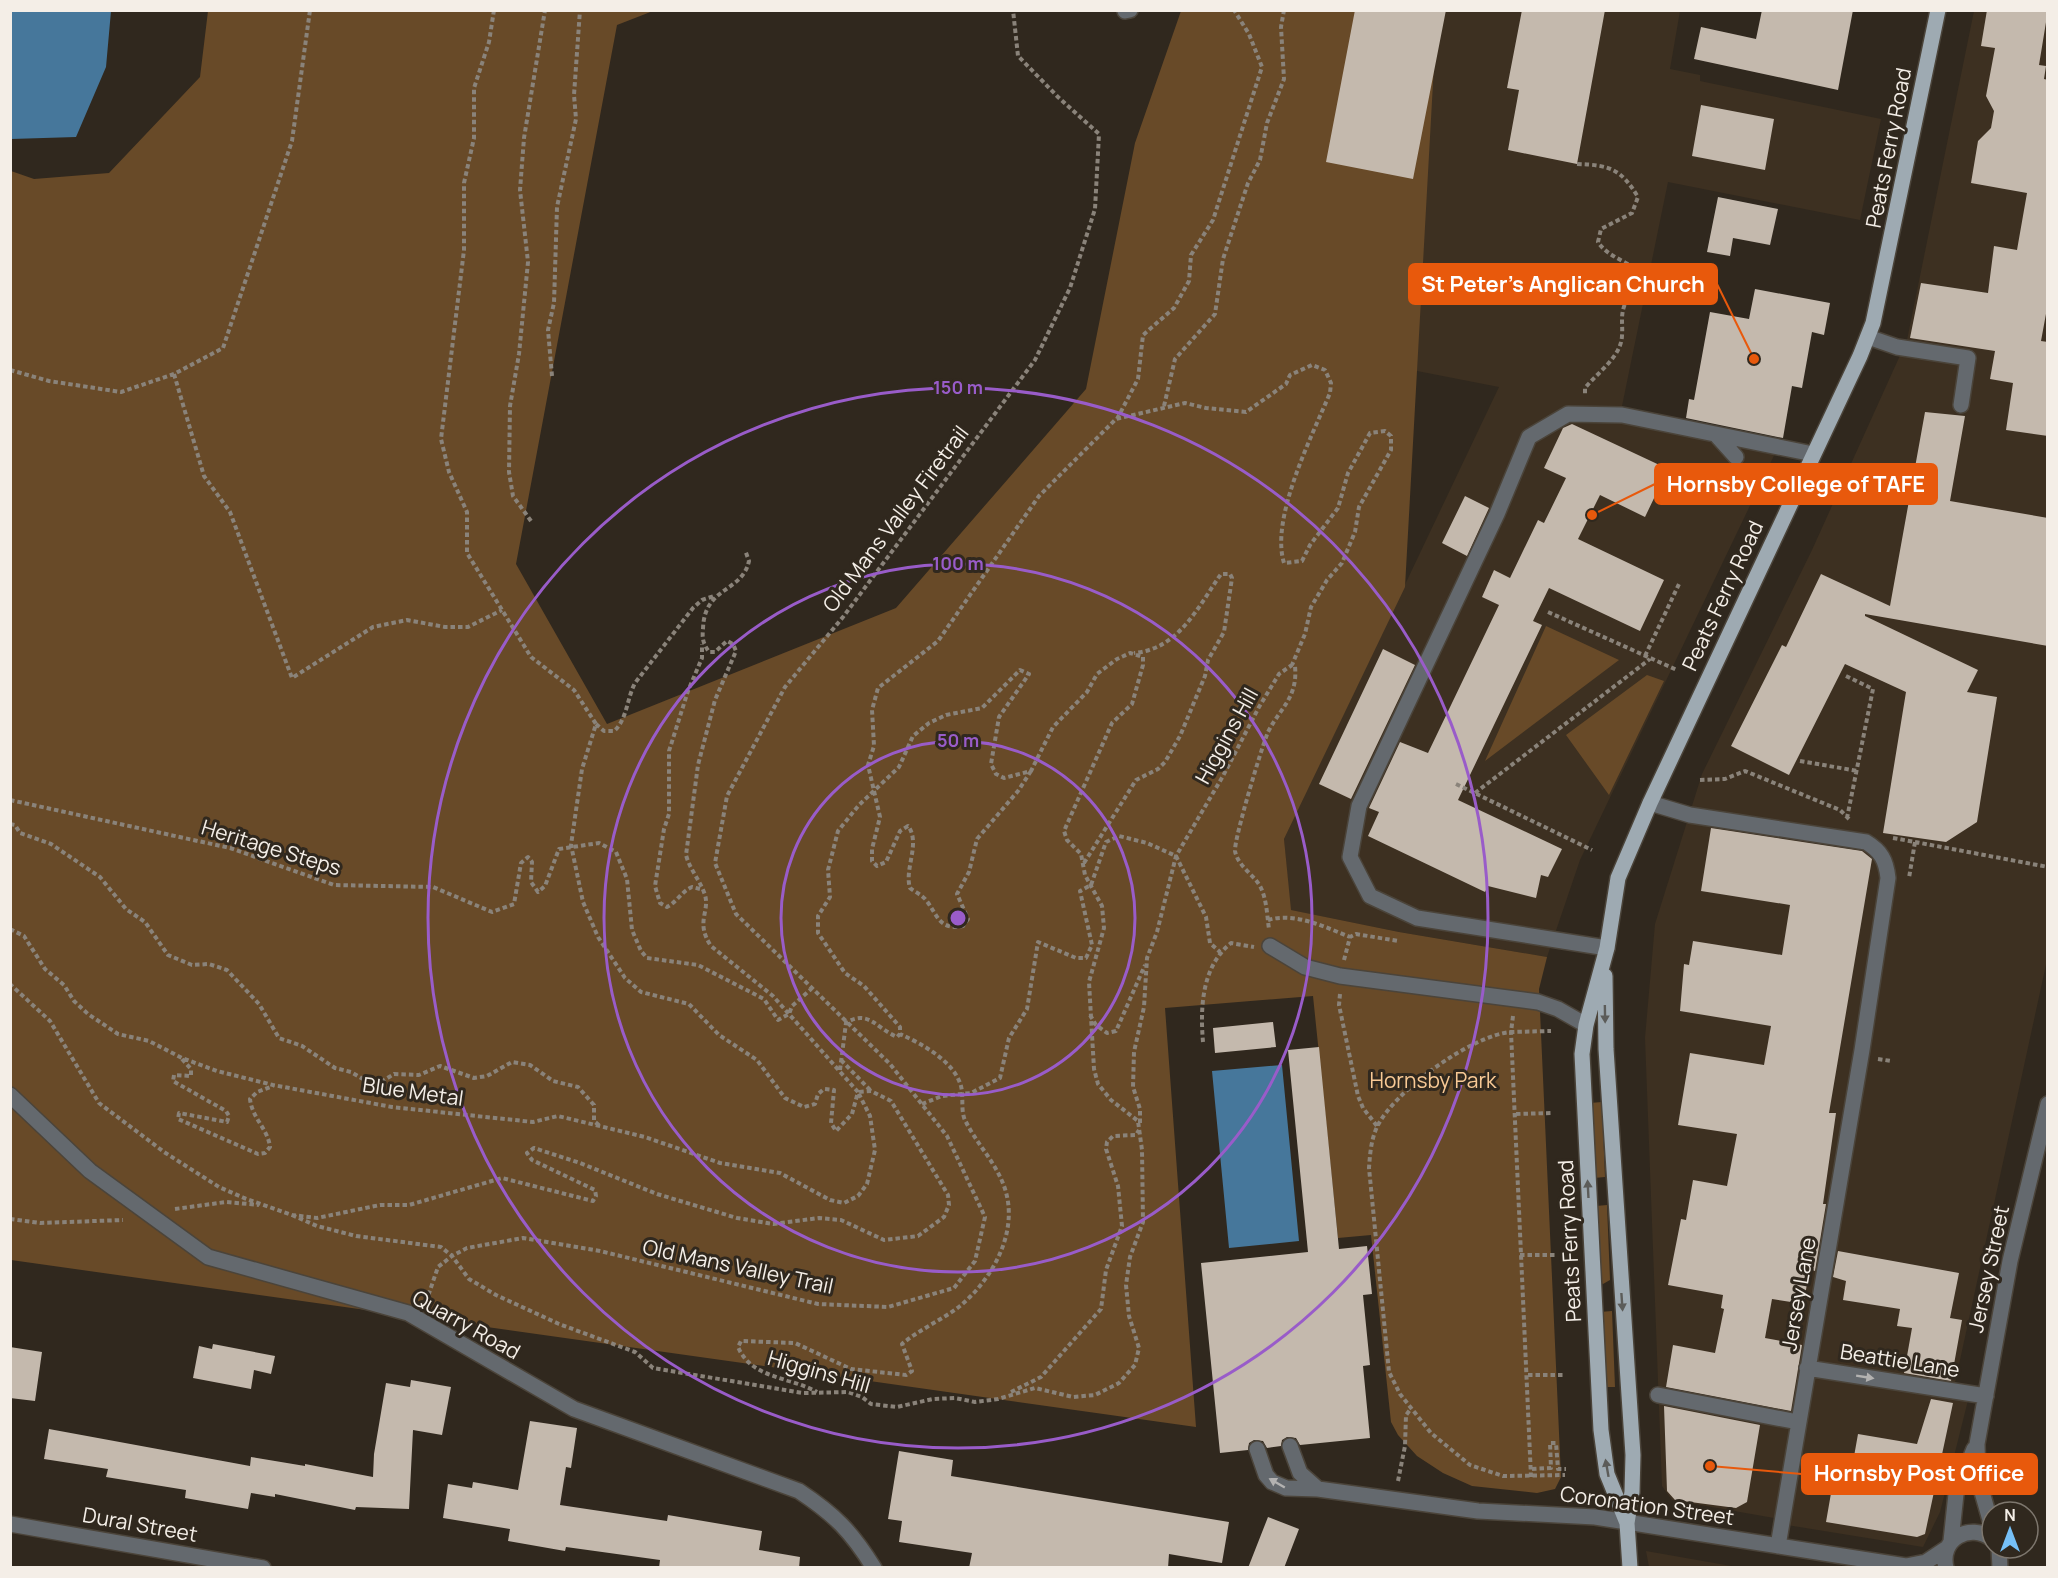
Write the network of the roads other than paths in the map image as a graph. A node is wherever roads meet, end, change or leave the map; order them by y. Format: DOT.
graph roads {
  1 [pos="1130,10"];
  2 [pos="1938,10"];
  3 [pos="1125,11"];
  4 [pos="1868,338"];
  5 [pos="1961,405"];
  6 [pos="1718,437"];
  7 [pos="1813,454"];
  8 [pos="1736,457"];
  9 [pos="1650,803"];
  10 [pos="1270,939"];
  11 [pos="1606,952"];
  12 [pos="1586,1025"];
  13 [pos="10,1095"];
  14 [pos="2048,1104"];
  15 [pos="1808,1368"];
  16 [pos="1658,1395"];
  17 [pos="1986,1396"];
  18 [pos="1798,1422"];
  19 [pos="1977,1444"];
  20 [pos="1290,1446"];
  21 [pos="1257,1449"];
  22 [pos="1318,1489"];
  23 [pos="1984,1500"];
  24 [pos="1626,1523"];
  25 [pos="10,1524"];
  26 [pos="1980,1532"];
  27 [pos="1949,1545"];
  28 [pos="1778,1546"];
  29 [pos="1903,1566"];
  30 [pos="263,1568"];
  31 [pos="874,1568"];
  32 [pos="1630,1568"];
  33 [pos="1946,1568"];
  1 -- 3 [label="street"];
  2 -- 4 [label="main road, Peats Ferry Road"];
  4 -- 5 [label="street"];
  4 -- 7 [label="main road, Peats Ferry Road"];
  6 -- 7 [label="street"];
  6 -- 8 [label="street"];
  6 -- 11 [label="street"];
  7 -- 9 [label="main road, Peats Ferry Road"];
  9 -- 11 [label="main road, Peats Ferry Road"];
  9 -- 15 [label="street, Jersey Lane"];
  10 -- 12 [label="street"];
  11 -- 12 [label="main road, Peats Ferry Road"];
  11 -- 24 [label="main road, Peats Ferry Road, one-way"];
  24 -- 12 [label="main road, Peats Ferry Road, one-way"];
  13 -- 31 [label="street, Quarry Road"];
  14 -- 17 [label="street, Jersey Street"];
  15 -- 17 [label="street, Beattie Lane, one-way"];
  15 -- 18 [label="street, Jersey Lane"];
  16 -- 18 [label="street"];
  17 -- 19 [label="street, Jersey Street"];
  18 -- 28 [label="street, Jersey Lane"];
  19 -- 23 [label="street, Jersey Street"];
  19 -- 27 [label="street, Jersey Street"];
  20 -- 22 [label="street"];
  22 -- 21 [label="street, Coronation Street, one-way"];
  22 -- 24 [label="street, Coronation Street"];
  24 -- 28 [label="street, Coronation Street"];
  24 -- 32 [label="main road, Peats Ferry Road"];
  25 -- 30 [label="street, Dural Street"];
  26 -- 27 [label="street, Coronation Street"];
  27 -- 29 [label="street, Coronation Street"];
  27 -- 33 [label="street, Jersey Street"];
  28 -- 29 [label="street, Coronation Street"];
}
